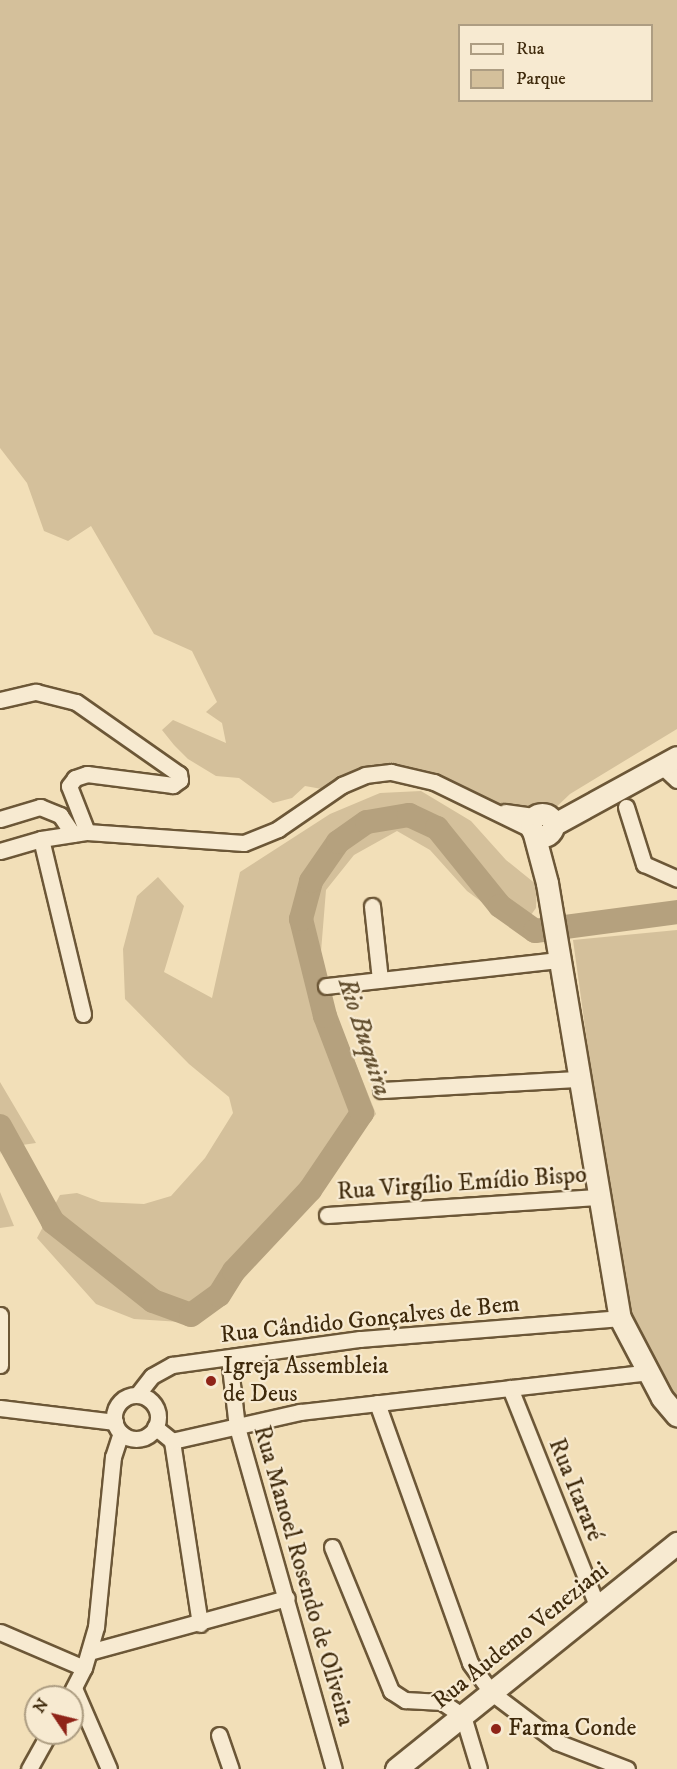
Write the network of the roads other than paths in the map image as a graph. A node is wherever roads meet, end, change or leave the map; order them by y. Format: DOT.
graph roads {
  1 [pos="0,700"];
  2 [pos="672,768"];
  3 [pos="627,807"];
  4 [pos="0,819"];
  5 [pos="541,825"];
  6 [pos="80,833"];
  7 [pos="41,839"];
  8 [pos="0,851"];
  9 [pos="677,879"];
  10 [pos="372,906"];
  11 [pos="556,953"];
  12 [pos="380,980"];
  13 [pos="326,986"];
  14 [pos="83,1014"];
  15 [pos="578,1079"];
  16 [pos="381,1090"];
  17 [pos="600,1197"];
  18 [pos="327,1215"];
  19 [pos="0,1315"];
  20 [pos="620,1318"];
  21 [pos="229,1358"];
  22 [pos="0,1365"];
  23 [pos="649,1372"];
  24 [pos="510,1388"];
  25 [pos="137,1395"];
  26 [pos="662,1398"];
  27 [pos="377,1402"];
  28 [pos="0,1408"];
  29 [pos="677,1416"];
  30 [pos="155,1427"];
  31 [pos="237,1427"];
  32 [pos="118,1428"];
  33 [pos="677,1432"];
  34 [pos="172,1442"];
  35 [pos="677,1543"];
  36 [pos="332,1547"];
  37 [pos="287,1598"];
  38 [pos="598,1608"];
  39 [pos="200,1624"];
  40 [pos="0,1632"];
  41 [pos="89,1652"];
  42 [pos="84,1668"];
  43 [pos="76,1685"];
  44 [pos="492,1693"];
  45 [pos="463,1716"];
  46 [pos="84,1718"];
  47 [pos="219,1735"];
  48 [pos="42,1745"];
  49 [pos="29,1769"];
  50 [pos="109,1769"];
  51 [pos="231,1769"];
  52 [pos="334,1769"];
  53 [pos="396,1769"];
  54 [pos="479,1769"];
  55 [pos="627,1769"];
  1 -- 6 [label="street"];
  2 -- 5 [label="main road"];
  3 -- 9 [label="street"];
  4 -- 6 [label="street"];
  5 -- 6 [label="street"];
  5 -- 11 [label="main road"];
  6 -- 7 [label="street"];
  7 -- 8 [label="street"];
  7 -- 14 [label="street"];
  10 -- 12 [label="street"];
  11 -- 12 [label="street"];
  11 -- 15 [label="main road"];
  12 -- 13 [label="street"];
  15 -- 16 [label="street"];
  15 -- 17 [label="main road"];
  17 -- 18 [label="street, Rua Virgílio Emídio Bispo"];
  17 -- 20 [label="main road"];
  19 -- 22 [label="street"];
  20 -- 21 [label="street, Rua Cândido Gonçalves de Bem"];
  20 -- 23 [label="main road"];
  21 -- 25 [label="street, Rua Cândido Gonçalves de Bem"];
  21 -- 31 [label="street, Rua Manoel Rosendo de Oliveira"];
  23 -- 24 [label="street"];
  23 -- 26 [label="main road"];
  24 -- 27 [label="street"];
  24 -- 38 [label="street, Rua Itararé"];
  25 -- 30 [label="street"];
  25 -- 32 [label="street"];
  26 -- 29 [label="main road"];
  26 -- 33 [label="main road"];
  27 -- 31 [label="street"];
  27 -- 44 [label="street"];
  28 -- 32 [label="street"];
  30 -- 32 [label="street"];
  30 -- 34 [label="street"];
  31 -- 34 [label="street"];
  31 -- 37 [label="street, Rua Manoel Rosendo de Oliveira"];
  32 -- 41 [label="street"];
  34 -- 39 [label="street"];
  35 -- 38 [label="main road, Rua Audemo Veneziani"];
  36 -- 45 [label="street"];
  37 -- 39 [label="street"];
  37 -- 52 [label="street, Rua Manoel Rosendo de Oliveira"];
  38 -- 44 [label="main road, Rua Audemo Veneziani"];
  39 -- 41 [label="street"];
  40 -- 42 [label="street"];
  41 -- 42 [label="street"];
  42 -- 43 [label="street"];
  44 -- 45 [label="main road, Rua Audemo Veneziani"];
  44 -- 55 [label="street"];
  45 -- 53 [label="main road, Rua Audemo Veneziani"];
  45 -- 54 [label="street"];
  46 -- 50 [label="street"];
  47 -- 51 [label="street"];
  48 -- 49 [label="street"];
}
